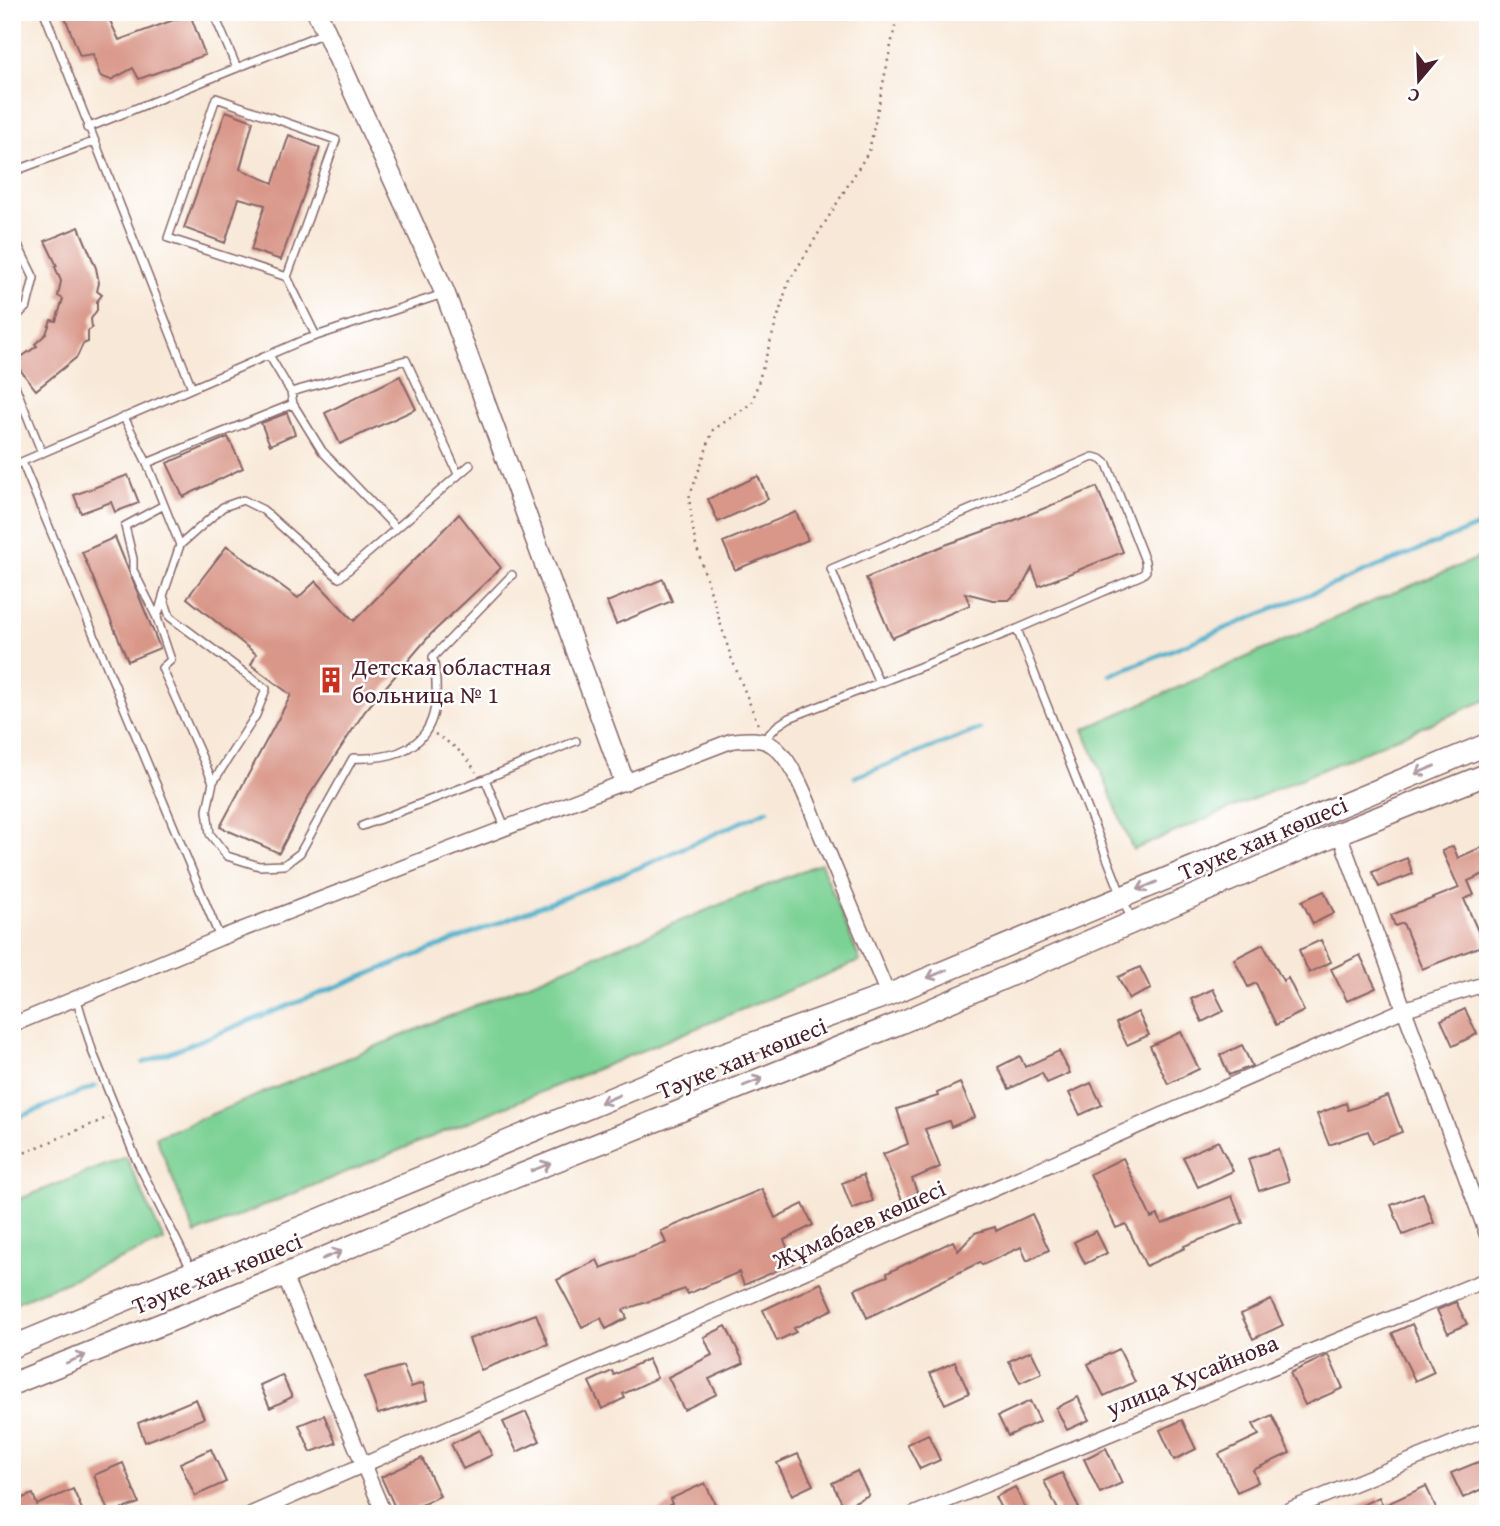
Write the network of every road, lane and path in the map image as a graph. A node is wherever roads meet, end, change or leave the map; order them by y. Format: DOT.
graph roads {
  1 [pos="44,12"];
  2 [pos="213,12"];
  3 [pos="317,12"];
  4 [pos="898,12"];
  5 [pos="325,32"];
  6 [pos="237,68"];
  7 [pos="87,128"];
  8 [pos="93,142"];
  9 [pos="12,172"];
  10 [pos="12,233"];
  11 [pos="287,277"];
  12 [pos="444,293"];
  13 [pos="12,321"];
  14 [pos="316,336"];
  15 [pos="269,355"];
  16 [pos="12,378"];
  17 [pos="192,388"];
  18 [pos="291,392"];
  19 [pos="293,404"];
  20 [pos="124,417"];
  21 [pos="42,453"];
  22 [pos="23,462"];
  23 [pos="147,463"];
  24 [pos="470,465"];
  25 [pos="12,466"];
  26 [pos="458,474"];
  27 [pos="164,505"];
  28 [pos="396,528"];
  29 [pos="180,545"];
  30 [pos="512,575"];
  31 [pos="163,596"];
  32 [pos="157,618"];
  33 [pos="1017,629"];
  34 [pos="879,683"];
  35 [pos="427,730"];
  36 [pos="764,740"];
  37 [pos="576,741"];
  38 [pos="1488,744"];
  39 [pos="1488,774"];
  40 [pos="483,779"];
  41 [pos="625,781"];
  42 [pos="213,782"];
  43 [pos="362,826"];
  44 [pos="505,827"];
  45 [pos="1339,833"];
  46 [pos="1121,897"];
  47 [pos="1132,922"];
  48 [pos="220,938"];
  49 [pos="1488,983"];
  50 [pos="888,995"];
  51 [pos="77,1000"];
  52 [pos="1405,1009"];
  53 [pos="900,1023"];
  54 [pos="12,1025"];
  55 [pos="118,1113"];
  56 [pos="12,1158"];
  57 [pos="1488,1237"];
  58 [pos="194,1273"];
  59 [pos="284,1275"];
  60 [pos="1488,1279"];
  61 [pos="12,1347"];
  62 [pos="12,1384"];
  63 [pos="1488,1429"];
  64 [pos="363,1464"];
  65 [pos="251,1514"];
  66 [pos="384,1514"];
  67 [pos="914,1514"];
  68 [pos="1279,1514"];
  1 -- 7 [label="lane"];
  2 -- 6 [label="lane"];
  3 -- 5 [label="street"];
  4 -- 36 [label="path"];
  5 -- 6 [label="lane"];
  5 -- 12 [label="street"];
  6 -- 7 [label="lane"];
  7 -- 8 [label="lane"];
  8 -- 9 [label="lane"];
  8 -- 17 [label="lane"];
  10 -- 13 [label="lane"];
  11 -- 11 [label="lane"];
  11 -- 14 [label="lane"];
  12 -- 14 [label="lane"];
  12 -- 41 [label="street"];
  14 -- 15 [label="lane"];
  15 -- 17 [label="lane"];
  15 -- 18 [label="lane"];
  16 -- 21 [label="lane"];
  17 -- 20 [label="lane"];
  18 -- 19 [label="lane"];
  18 -- 26 [label="lane"];
  19 -- 23 [label="lane"];
  19 -- 28 [label="lane"];
  20 -- 21 [label="lane"];
  20 -- 23 [label="lane"];
  21 -- 22 [label="lane"];
  22 -- 25 [label="lane"];
  22 -- 48 [label="lane"];
  23 -- 27 [label="lane"];
  24 -- 26 [label="lane"];
  26 -- 28 [label="lane"];
  27 -- 29 [label="lane"];
  27 -- 32 [label="lane"];
  28 -- 29 [label="lane"];
  29 -- 31 [label="lane"];
  30 -- 35 [label="lane"];
  31 -- 32 [label="lane"];
  31 -- 42 [label="lane"];
  32 -- 42 [label="lane"];
  33 -- 34 [label="lane"];
  33 -- 34 [label="lane"];
  33 -- 46 [label="lane"];
  34 -- 36 [label="lane"];
  35 -- 40 [label="path"];
  35 -- 42 [label="lane"];
  36 -- 41 [label="street"];
  36 -- 50 [label="street"];
  37 -- 40 [label="lane"];
  38 -- 46 [label="main road, Тәуке хан көшесі, one-way"];
  39 -- 45 [label="main road, Тәуке хан көшесі"];
  40 -- 43 [label="lane"];
  40 -- 44 [label="lane"];
  41 -- 44 [label="street"];
  44 -- 48 [label="street"];
  45 -- 47 [label="main road, Тәуке хан көшесі"];
  45 -- 52 [label="street"];
  46 -- 47 [label="lane"];
  46 -- 50 [label="main road, Тәуке хан көшесі, one-way"];
  47 -- 53 [label="main road, Тәуке хан көшесі"];
  48 -- 51 [label="street"];
  49 -- 52 [label="street, Жұмабаев көшесі"];
  50 -- 53 [label="street"];
  50 -- 58 [label="main road, Тәуке хан көшесі, one-way"];
  51 -- 54 [label="street"];
  51 -- 55 [label="lane"];
  52 -- 57 [label="street"];
  52 -- 64 [label="street, Жұмабаев көшесі"];
  59 -- 53 [label="main road, Тәуке хан көшесі, one-way"];
  55 -- 56 [label="path"];
  55 -- 58 [label="lane"];
  58 -- 61 [label="main road, Тәуке хан көшесі"];
  62 -- 59 [label="main road, Тәуке хан көшесі, one-way"];
  59 -- 64 [label="street"];
  60 -- 67 [label="street, улица Хусайнова"];
  63 -- 68 [label="street"];
  64 -- 65 [label="street, Жұмабаев көшесі"];
  64 -- 66 [label="street"];
}
